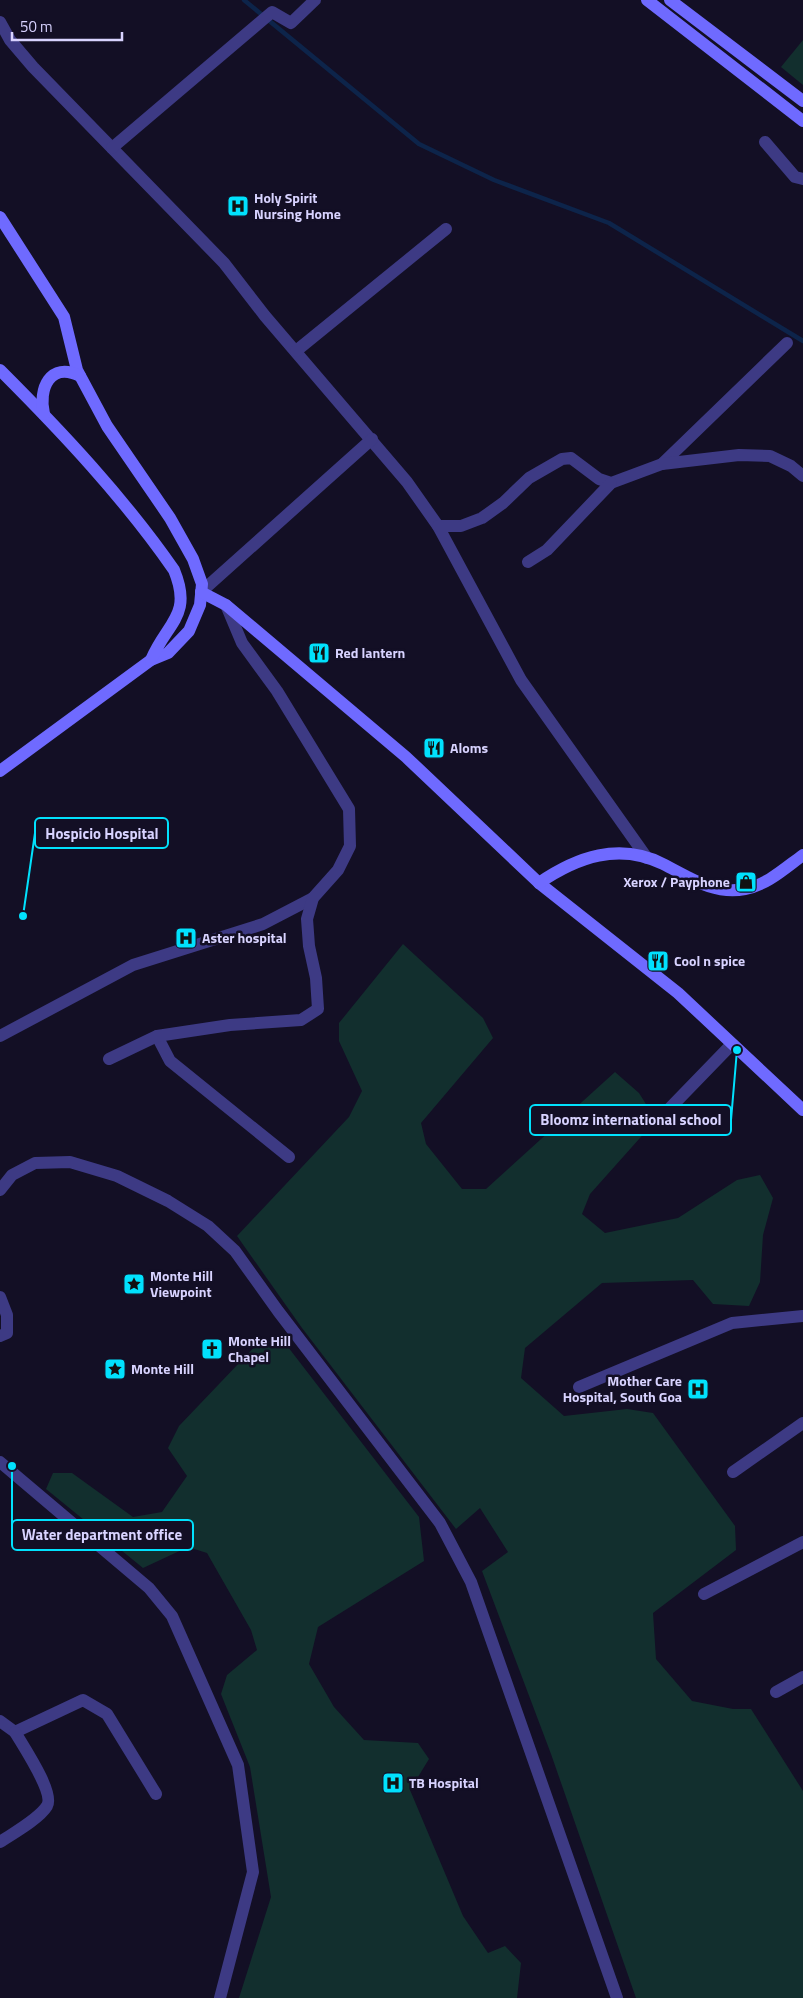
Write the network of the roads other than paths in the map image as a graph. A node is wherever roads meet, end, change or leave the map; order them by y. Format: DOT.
graph roads {
  1 [pos="315,0"];
  2 [pos="647,0"];
  3 [pos="670,0"];
  4 [pos="1,25"];
  5 [pos="803,101"];
  6 [pos="803,121"];
  7 [pos="765,142"];
  8 [pos="112,148"];
  9 [pos="803,179"];
  10 [pos="0,217"];
  11 [pos="446,229"];
  12 [pos="787,343"];
  13 [pos="296,351"];
  14 [pos="0,370"];
  15 [pos="80,376"];
  16 [pos="44,414"];
  17 [pos="372,439"];
  18 [pos="662,464"];
  19 [pos="803,476"];
  20 [pos="611,483"];
  21 [pos="438,526"];
  22 [pos="528,562"];
  23 [pos="201,592"];
  24 [pos="226,605"];
  25 [pos="151,660"];
  26 [pos="0,771"];
  27 [pos="803,855"];
  28 [pos="647,858"];
  29 [pos="539,883"];
  30 [pos="313,898"];
  31 [pos="0,1036"];
  32 [pos="156,1036"];
  33 [pos="732,1044"];
  34 [pos="109,1059"];
  35 [pos="670,1108"];
  36 [pos="803,1110"];
  37 [pos="289,1157"];
  38 [pos="0,1190"];
  39 [pos="0,1297"];
  40 [pos="803,1316"];
  41 [pos="0,1336"];
  42 [pos="579,1387"];
  43 [pos="803,1423"];
  44 [pos="0,1462"];
  45 [pos="733,1472"];
  46 [pos="803,1542"];
  47 [pos="704,1594"];
  48 [pos="803,1677"];
  49 [pos="776,1692"];
  50 [pos="0,1721"];
  51 [pos="15,1732"];
  52 [pos="156,1794"];
  53 [pos="0,1842"];
  54 [pos="220,1998"];
  55 [pos="617,1998"];
  1 -- 8 [label="street"];
  2 -- 6 [label="main road"];
  3 -- 5 [label="main road"];
  4 -- 8 [label="street"];
  7 -- 9 [label="street"];
  8 -- 13 [label="street"];
  10 -- 15 [label="main road"];
  11 -- 13 [label="street"];
  12 -- 18 [label="street"];
  13 -- 17 [label="street"];
  14 -- 16 [label="main road"];
  15 -- 16 [label="main road"];
  15 -- 23 [label="main road"];
  16 -- 25 [label="main road"];
  17 -- 21 [label="street"];
  17 -- 23 [label="street"];
  18 -- 19 [label="street"];
  18 -- 20 [label="street"];
  20 -- 21 [label="street"];
  20 -- 22 [label="street"];
  21 -- 28 [label="street"];
  23 -- 24 [label="main road"];
  23 -- 25 [label="main road"];
  24 -- 29 [label="main road"];
  24 -- 30 [label="street"];
  25 -- 26 [label="main road"];
  27 -- 28 [label="main road"];
  28 -- 29 [label="main road"];
  29 -- 33 [label="main road"];
  30 -- 31 [label="street"];
  30 -- 32 [label="street"];
  32 -- 34 [label="street"];
  32 -- 37 [label="street"];
  33 -- 35 [label="street"];
  33 -- 36 [label="main road"];
  38 -- 55 [label="street"];
  39 -- 41 [label="street"];
  40 -- 42 [label="street"];
  43 -- 45 [label="street"];
  44 -- 54 [label="street"];
  46 -- 47 [label="street"];
  48 -- 49 [label="street"];
  50 -- 51 [label="street"];
  51 -- 52 [label="street"];
  51 -- 53 [label="street"];
}
